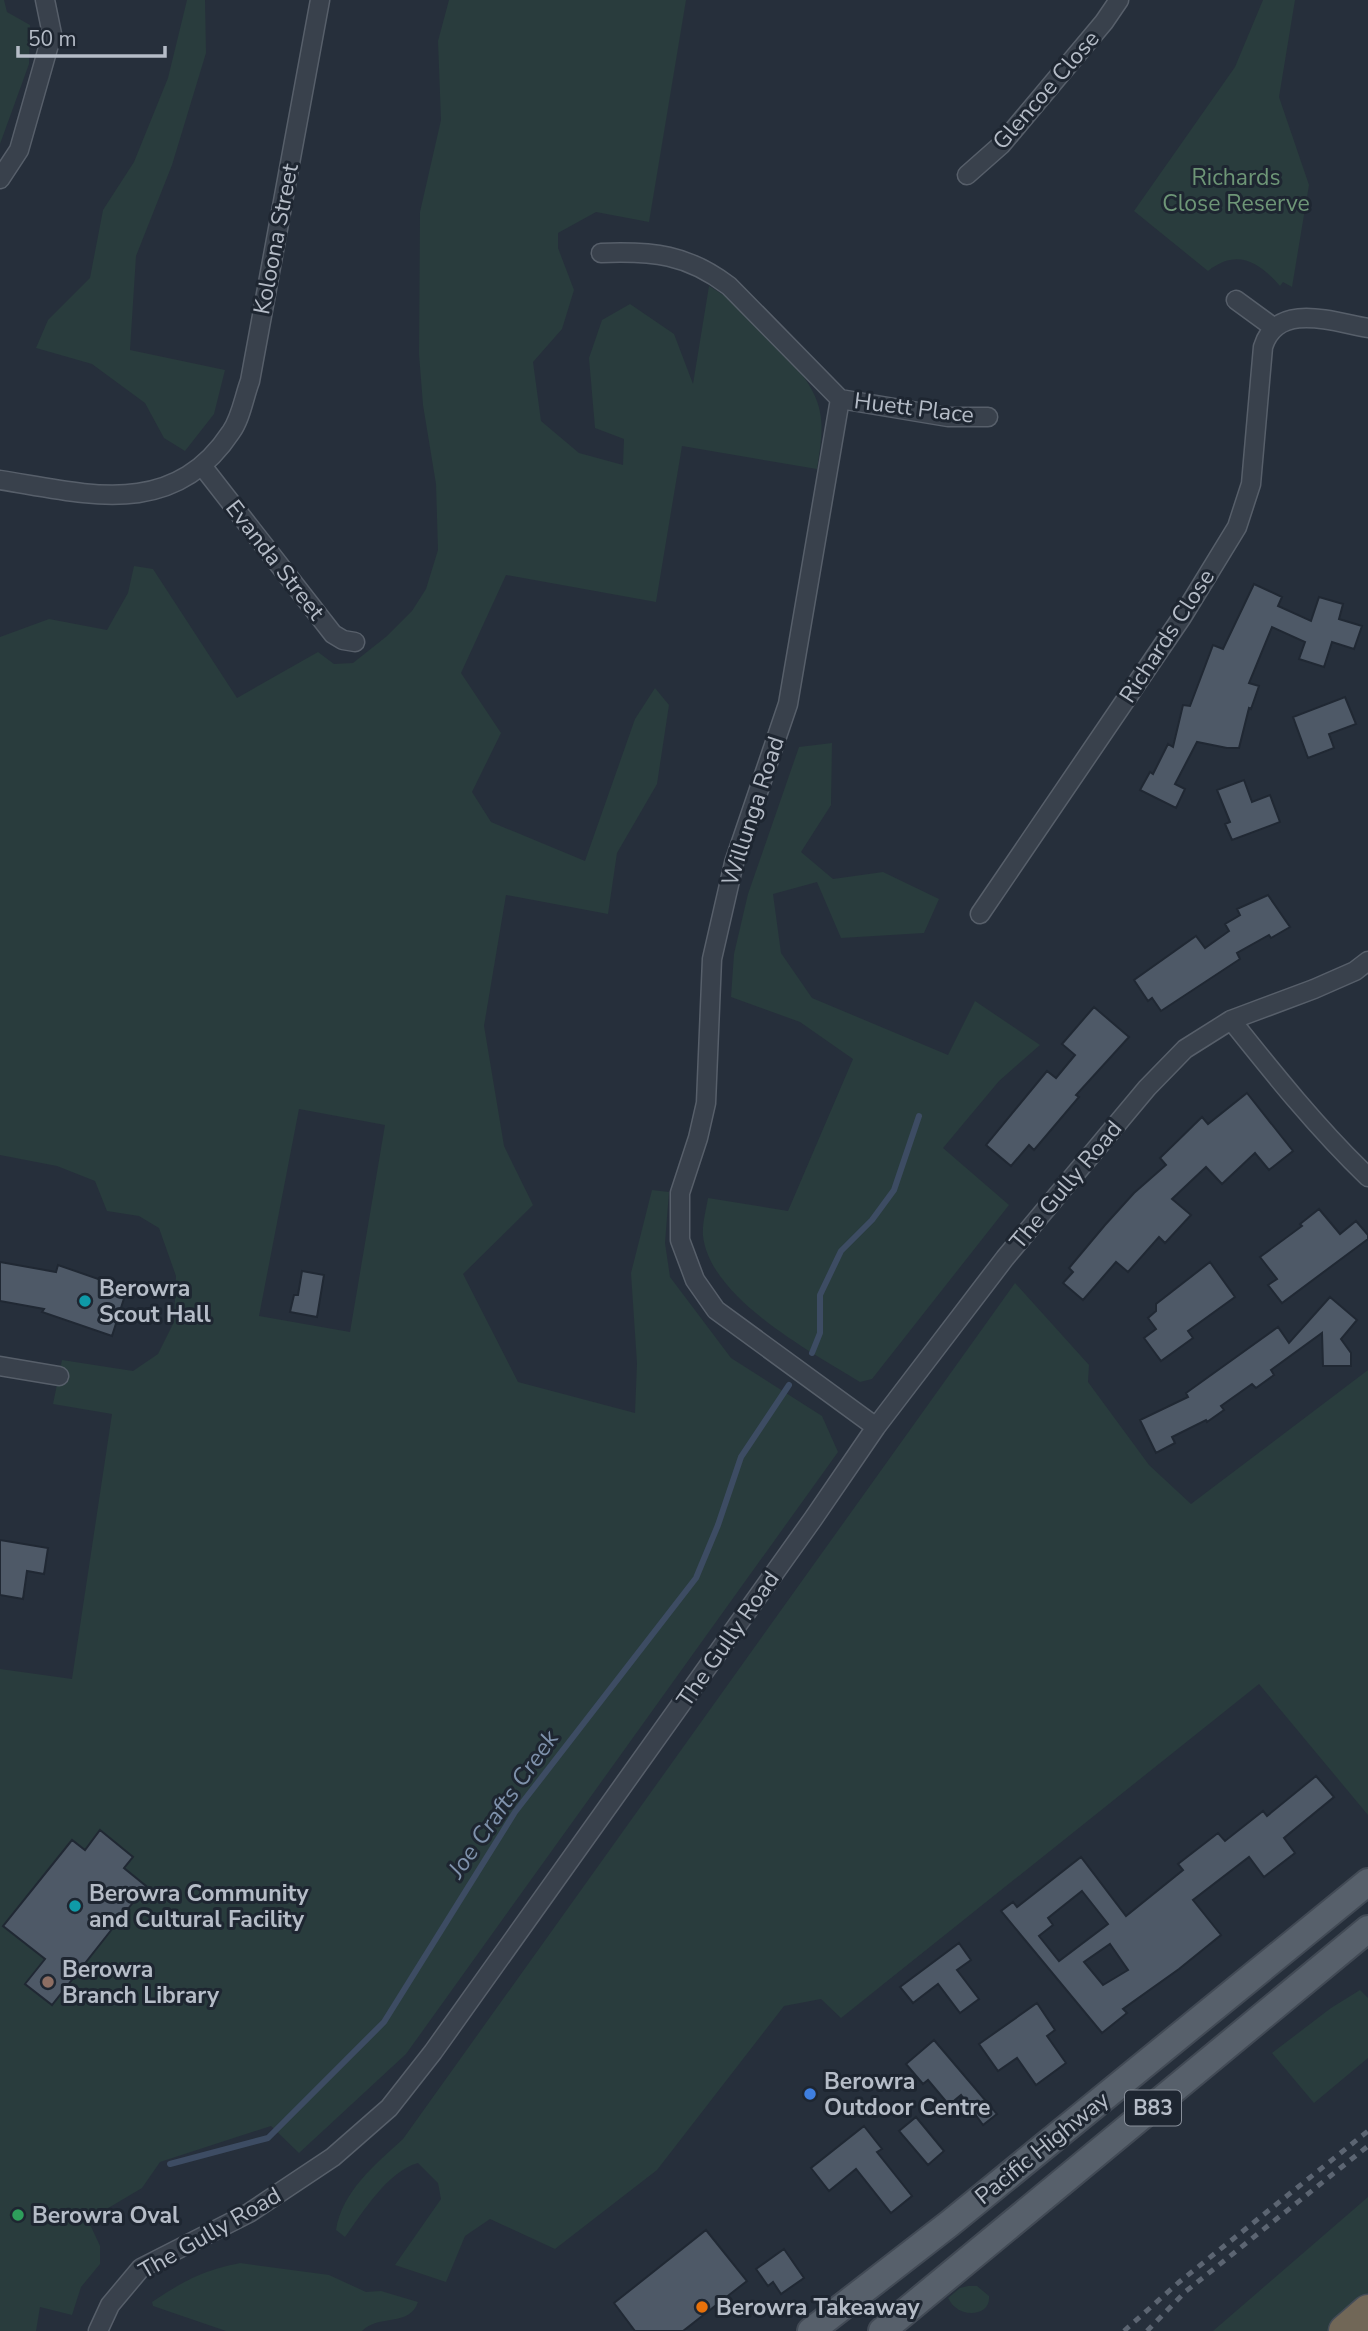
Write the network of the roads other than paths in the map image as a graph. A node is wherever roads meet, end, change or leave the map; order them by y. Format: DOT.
graph roads {
  1 [pos="45,0"];
  2 [pos="320,0"];
  3 [pos="1119,0"];
  4 [pos="967,176"];
  5 [pos="0,179"];
  6 [pos="601,253"];
  7 [pos="1236,300"];
  8 [pos="1273,327"];
  9 [pos="1368,328"];
  10 [pos="840,399"];
  11 [pos="988,417"];
  12 [pos="203,467"];
  13 [pos="0,480"];
  14 [pos="355,642"];
  15 [pos="980,914"];
  16 [pos="1368,961"];
  17 [pos="1231,1020"];
  18 [pos="1368,1177"];
  19 [pos="0,1366"];
  20 [pos="59,1376"];
  21 [pos="876,1427"];
  22 [pos="1368,1882"];
  23 [pos="1368,1929"];
  24 [pos="1368,2311"];
  25 [pos="98,2331"];
  26 [pos="811,2331"];
  27 [pos="882,2331"];
  28 [pos="1345,2331"];
  1 -- 5 [label="street"];
  2 -- 12 [label="street, Koloona Street"];
  3 -- 4 [label="street, Glencoe Close"];
  6 -- 10 [label="street"];
  7 -- 8 [label="street"];
  8 -- 9 [label="street"];
  8 -- 15 [label="street, Richards Close"];
  10 -- 11 [label="street, Huett Place"];
  10 -- 21 [label="street, Willunga Road"];
  12 -- 13 [label="street"];
  12 -- 14 [label="street, Evanda Street"];
  16 -- 17 [label="street, The Gully Road"];
  17 -- 18 [label="street"];
  17 -- 21 [label="street, The Gully Road"];
  19 -- 20 [label="street"];
  21 -- 25 [label="street, The Gully Road"];
  22 -- 26 [label="main road, Pacific Highway / B83"];
  23 -- 27 [label="main road, Pacific Highway / B83"];
  24 -- 28 [label="highway"];
}
